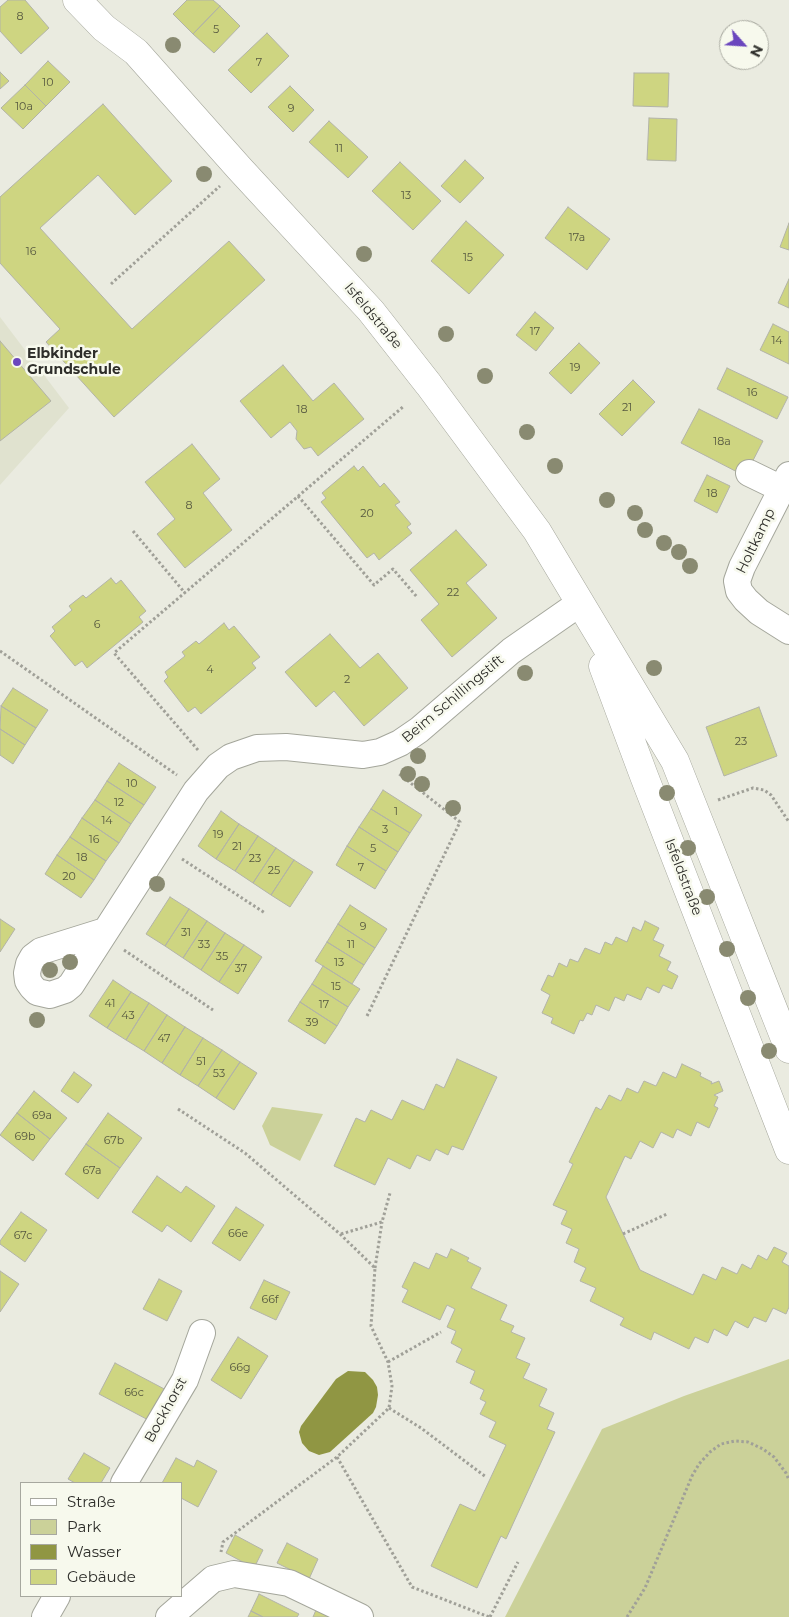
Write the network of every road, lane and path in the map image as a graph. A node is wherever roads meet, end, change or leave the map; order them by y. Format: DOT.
graph roads {
  1 [pos="76,0"];
  2 [pos="104,0"];
  3 [pos="136,52"];
  4 [pos="220,186"];
  5 [pos="111,284"];
  6 [pos="404,406"];
  7 [pos="749,473"];
  8 [pos="785,482"];
  9 [pos="298,496"];
  10 [pos="133,531"];
  11 [pos="185,593"];
  12 [pos="417,597"];
  13 [pos="580,603"];
  14 [pos="789,631"];
  15 [pos="0,651"];
  16 [pos="198,750"];
  17 [pos="394,770"];
  18 [pos="180,777"];
  19 [pos="715,801"];
  20 [pos="789,822"];
  21 [pos="175,854"];
  22 [pos="265,913"];
  23 [pos="104,931"];
  24 [pos="124,949"];
  25 [pos="212,1010"];
  26 [pos="367,1016"];
  27 [pos="789,1049"];
  28 [pos="178,1109"];
  29 [pos="789,1150"];
  30 [pos="390,1193"];
  31 [pos="667,1214"];
  32 [pos="382,1222"];
  33 [pos="340,1234"];
  34 [pos="623,1234"];
  35 [pos="375,1268"];
  36 [pos="202,1332"];
  37 [pos="441,1332"];
  38 [pos="388,1362"];
  39 [pos="389,1408"];
  40 [pos="336,1457"];
  41 [pos="486,1477"];
  42 [pos="789,1480"];
  43 [pos="125,1482"];
  44 [pos="518,1562"];
  45 [pos="213,1579"];
  46 [pos="57,1597"];
  47 [pos="45,1617"];
  48 [pos="169,1617"];
  49 [pos="360,1617"];
  50 [pos="490,1617"];
  51 [pos="627,1617"];
  1 -- 3 [label="main road, Isfeldstraße"];
  2 -- 3 [label="main road, Isfeldstraße"];
  3 -- 13 [label="main road, Isfeldstraße"];
  4 -- 5 [label="path"];
  6 -- 9 [label="path"];
  7 -- 8 [label="street"];
  8 -- 14 [label="street, Holtkamp"];
  9 -- 11 [label="path"];
  9 -- 12 [label="path"];
  10 -- 11 [label="path"];
  11 -- 16 [label="path"];
  13 -- 23 [label="street, Beim Schillingstift"];
  13 -- 27 [label="main road, Isfeldstraße"];
  13 -- 29 [label="main road, Isfeldstraße"];
  15 -- 18 [label="path"];
  17 -- 26 [label="path"];
  19 -- 20 [label="path"];
  21 -- 22 [label="path"];
  24 -- 25 [label="path"];
  28 -- 33 [label="path"];
  30 -- 32 [label="path"];
  31 -- 34 [label="path"];
  32 -- 33 [label="path"];
  32 -- 35 [label="path"];
  33 -- 35 [label="path"];
  35 -- 38 [label="path"];
  36 -- 43 [label="street, Bockhorst"];
  37 -- 38 [label="path"];
  38 -- 39 [label="path"];
  39 -- 40 [label="path"];
  39 -- 41 [label="path"];
  40 -- 45 [label="path"];
  40 -- 50 [label="path"];
  42 -- 51 [label="path"];
  44 -- 50 [label="path"];
  45 -- 48 [label="street"];
  45 -- 49 [label="street"];
  46 -- 47 [label="street"];
}
